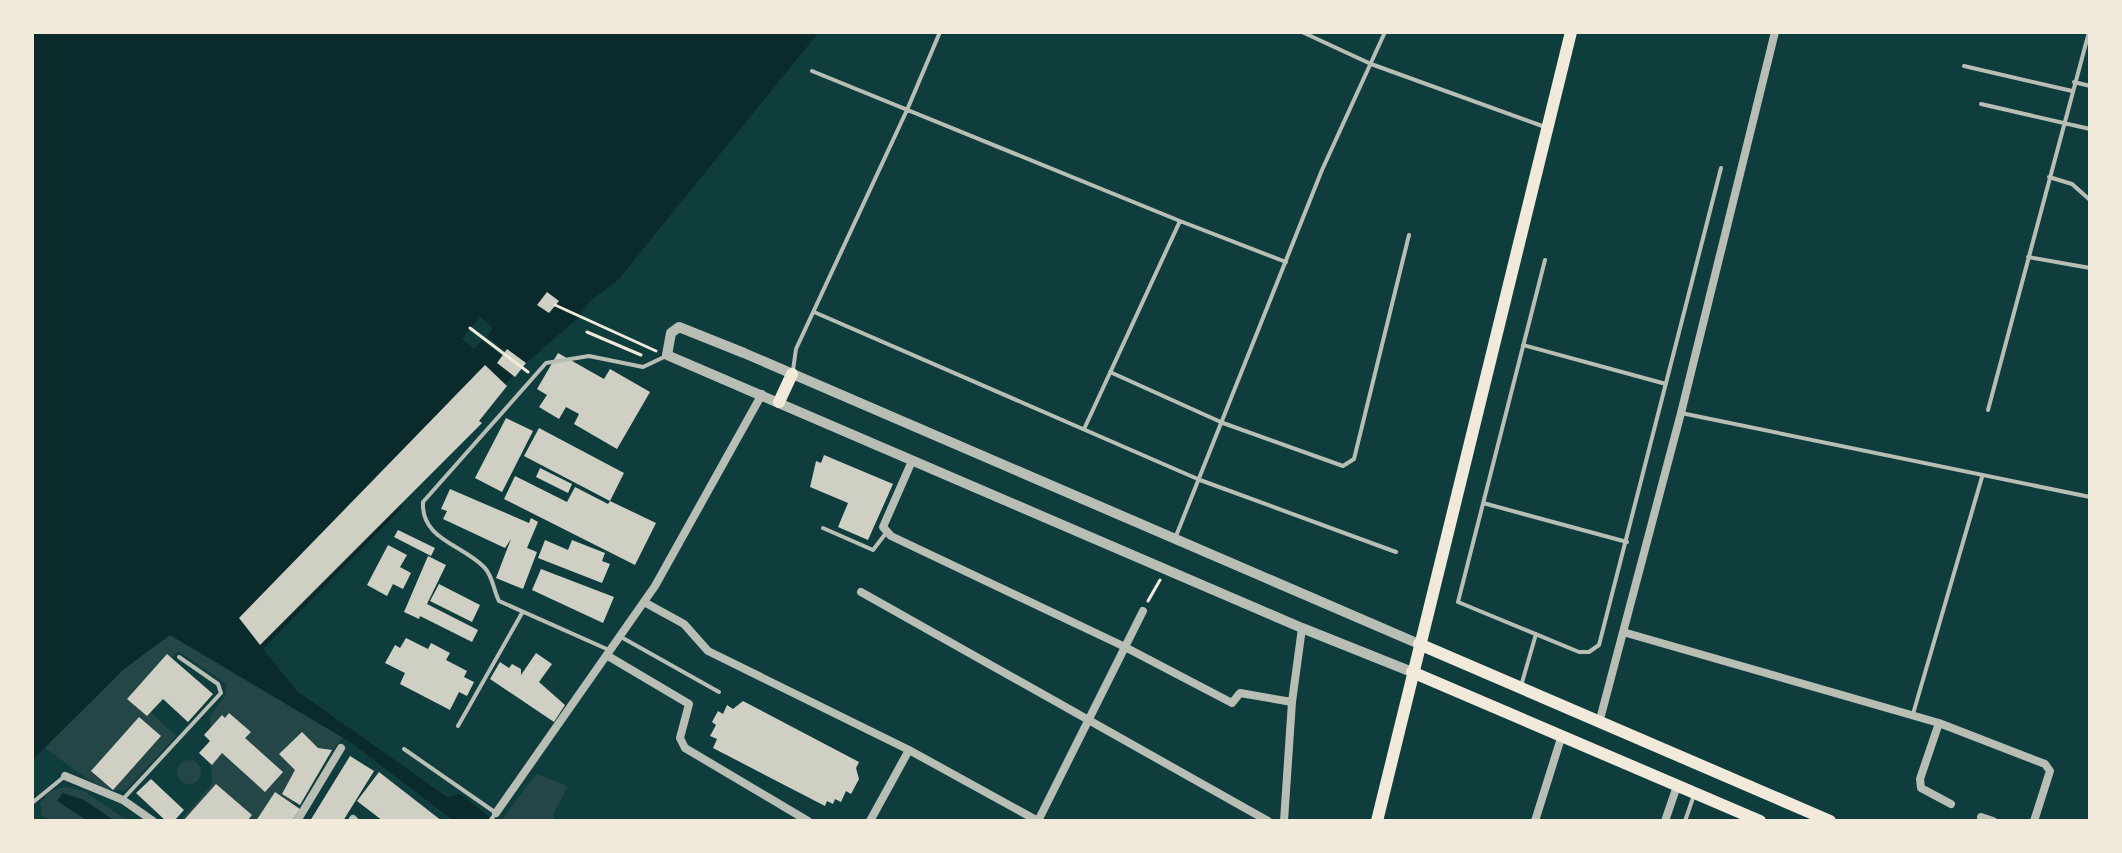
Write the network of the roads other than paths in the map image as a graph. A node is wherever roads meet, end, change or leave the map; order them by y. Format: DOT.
graph roads {
  1 [pos="940,32"];
  2 [pos="1302,32"];
  3 [pos="1385,32"];
  4 [pos="1571,32"];
  5 [pos="1775,32"];
  6 [pos="2089,32"];
  7 [pos="1371,64"];
  8 [pos="1964,66"];
  9 [pos="812,71"];
  10 [pos="2074,82"];
  11 [pos="2090,86"];
  12 [pos="2072,91"];
  13 [pos="1981,104"];
  14 [pos="907,110"];
  15 [pos="2064,123"];
  16 [pos="1547,128"];
  17 [pos="2090,129"];
  18 [pos="1721,168"];
  19 [pos="2049,177"];
  20 [pos="2090,200"];
  21 [pos="1180,221"];
  22 [pos="1409,235"];
  23 [pos="2028,257"];
  24 [pos="1545,260"];
  25 [pos="1286,262"];
  26 [pos="2090,268"];
  27 [pos="814,312"];
  28 [pos="1523,345"];
  29 [pos="667,355"];
  30 [pos="1110,372"];
  31 [pos="792,374"];
  32 [pos="1666,384"];
  33 [pos="762,394"];
  34 [pos="779,402"];
  35 [pos="1988,410"];
  36 [pos="1681,413"];
  37 [pos="1223,423"];
  38 [pos="1085,427"];
  39 [pos="912,461"];
  40 [pos="1982,477"];
  41 [pos="1200,480"];
  42 [pos="2090,497"];
  43 [pos="1483,503"];
  44 [pos="823,528"];
  45 [pos="886,533"];
  46 [pos="1174,540"];
  47 [pos="1627,542"];
  48 [pos="1396,552"];
  49 [pos="861,592"];
  50 [pos="644,602"];
  51 [pos="1143,611"];
  52 [pos="522,613"];
  53 [pos="1302,628"];
  54 [pos="1623,632"];
  55 [pos="1536,634"];
  56 [pos="621,637"];
  57 [pos="1419,644"];
  58 [pos="1123,646"];
  59 [pos="610,653"];
  60 [pos="179,657"];
  61 [pos="1412,672"];
  62 [pos="1520,688"];
  63 [pos="719,692"];
  64 [pos="1292,702"];
  65 [pos="1912,716"];
  66 [pos="1088,718"];
  67 [pos="1939,723"];
  68 [pos="1603,725"];
  69 [pos="458,726"];
  70 [pos="1562,735"];
  71 [pos="341,748"];
  72 [pos="404,749"];
  73 [pos="909,750"];
  74 [pos="1598,751"];
  75 [pos="65,776"];
  76 [pos="1677,786"];
  77 [pos="1695,793"];
  78 [pos="123,800"];
  79 [pos="32,803"];
  80 [pos="1951,804"];
  81 [pos="493,817"];
  82 [pos="1981,817"];
  83 [pos="153,821"];
  84 [pos="297,821"];
  85 [pos="808,821"];
  86 [pos="870,821"];
  87 [pos="1038,821"];
  88 [pos="1268,821"];
  89 [pos="1284,821"];
  90 [pos="1377,821"];
  91 [pos="1535,821"];
  92 [pos="1665,821"];
  93 [pos="1685,821"];
  94 [pos="1760,821"];
  95 [pos="1830,821"];
  96 [pos="1993,821"];
  97 [pos="2034,821"];
  1 -- 14 [label="lane"];
  2 -- 7 [label="lane"];
  3 -- 7 [label="lane"];
  4 -- 16 [label="main road"];
  5 -- 36 [label="street"];
  6 -- 10 [label="lane"];
  7 -- 16 [label="lane"];
  7 -- 25 [label="lane"];
  8 -- 12 [label="lane"];
  9 -- 14 [label="lane"];
  10 -- 11 [label="lane"];
  10 -- 12 [label="lane"];
  12 -- 15 [label="lane"];
  13 -- 15 [label="lane"];
  14 -- 21 [label="lane"];
  14 -- 27 [label="lane"];
  15 -- 17 [label="lane"];
  15 -- 19 [label="lane"];
  16 -- 57 [label="main road"];
  18 -- 32 [label="lane"];
  19 -- 20 [label="lane"];
  19 -- 23 [label="lane"];
  21 -- 25 [label="lane"];
  21 -- 30 [label="lane"];
  22 -- 37 [label="lane"];
  23 -- 26 [label="lane"];
  23 -- 35 [label="lane"];
  24 -- 28 [label="lane"];
  25 -- 37 [label="lane"];
  27 -- 31 [label="lane"];
  27 -- 38 [label="lane"];
  28 -- 32 [label="lane"];
  28 -- 43 [label="lane"];
  29 -- 31 [label="street"];
  29 -- 33 [label="street"];
  29 -- 52 [label="lane"];
  30 -- 37 [label="lane"];
  30 -- 38 [label="lane"];
  31 -- 34 [label="main road"];
  31 -- 46 [label="street"];
  32 -- 47 [label="lane"];
  33 -- 34 [label="street"];
  33 -- 50 [label="street"];
  34 -- 39 [label="street"];
  36 -- 40 [label="lane"];
  36 -- 54 [label="street"];
  37 -- 41 [label="lane"];
  38 -- 41 [label="lane"];
  39 -- 45 [label="street"];
  39 -- 53 [label="street"];
  40 -- 42 [label="lane"];
  40 -- 65 [label="lane"];
  41 -- 46 [label="lane"];
  41 -- 48 [label="lane"];
  43 -- 47 [label="lane"];
  43 -- 55 [label="lane"];
  44 -- 45 [label="lane"];
  45 -- 58 [label="street"];
  46 -- 57 [label="street"];
  47 -- 55 [label="lane"];
  49 -- 66 [label="street"];
  50 -- 56 [label="street"];
  50 -- 73 [label="street"];
  51 -- 58 [label="street"];
  52 -- 59 [label="lane"];
  52 -- 69 [label="lane"];
  53 -- 61 [label="street"];
  53 -- 64 [label="street"];
  54 -- 65 [label="street"];
  54 -- 68 [label="street"];
  55 -- 62 [label="lane"];
  56 -- 59 [label="street"];
  56 -- 63 [label="lane"];
  57 -- 61 [label="main road"];
  57 -- 62 [label="main road"];
  58 -- 64 [label="street"];
  58 -- 66 [label="street"];
  59 -- 81 [label="street"];
  59 -- 85 [label="street"];
  60 -- 78 [label="lane"];
  61 -- 70 [label="main road"];
  61 -- 90 [label="main road"];
  62 -- 68 [label="main road"];
  64 -- 89 [label="street"];
  65 -- 67 [label="street"];
  66 -- 87 [label="street"];
  66 -- 88 [label="street"];
  67 -- 80 [label="street"];
  67 -- 97 [label="street"];
  68 -- 74 [label="main road"];
  68 -- 95 [label="main road"];
  70 -- 74 [label="main road"];
  70 -- 91 [label="street"];
  71 -- 84 [label="street"];
  72 -- 81 [label="lane"];
  73 -- 86 [label="street"];
  73 -- 87 [label="street"];
  74 -- 76 [label="main road"];
  75 -- 78 [label="street"];
  75 -- 79 [label="lane"];
  76 -- 77 [label="main road"];
  76 -- 92 [label="street"];
  77 -- 93 [label="lane"];
  77 -- 94 [label="main road"];
  78 -- 83 [label="street"];
  82 -- 96 [label="street"];
}
